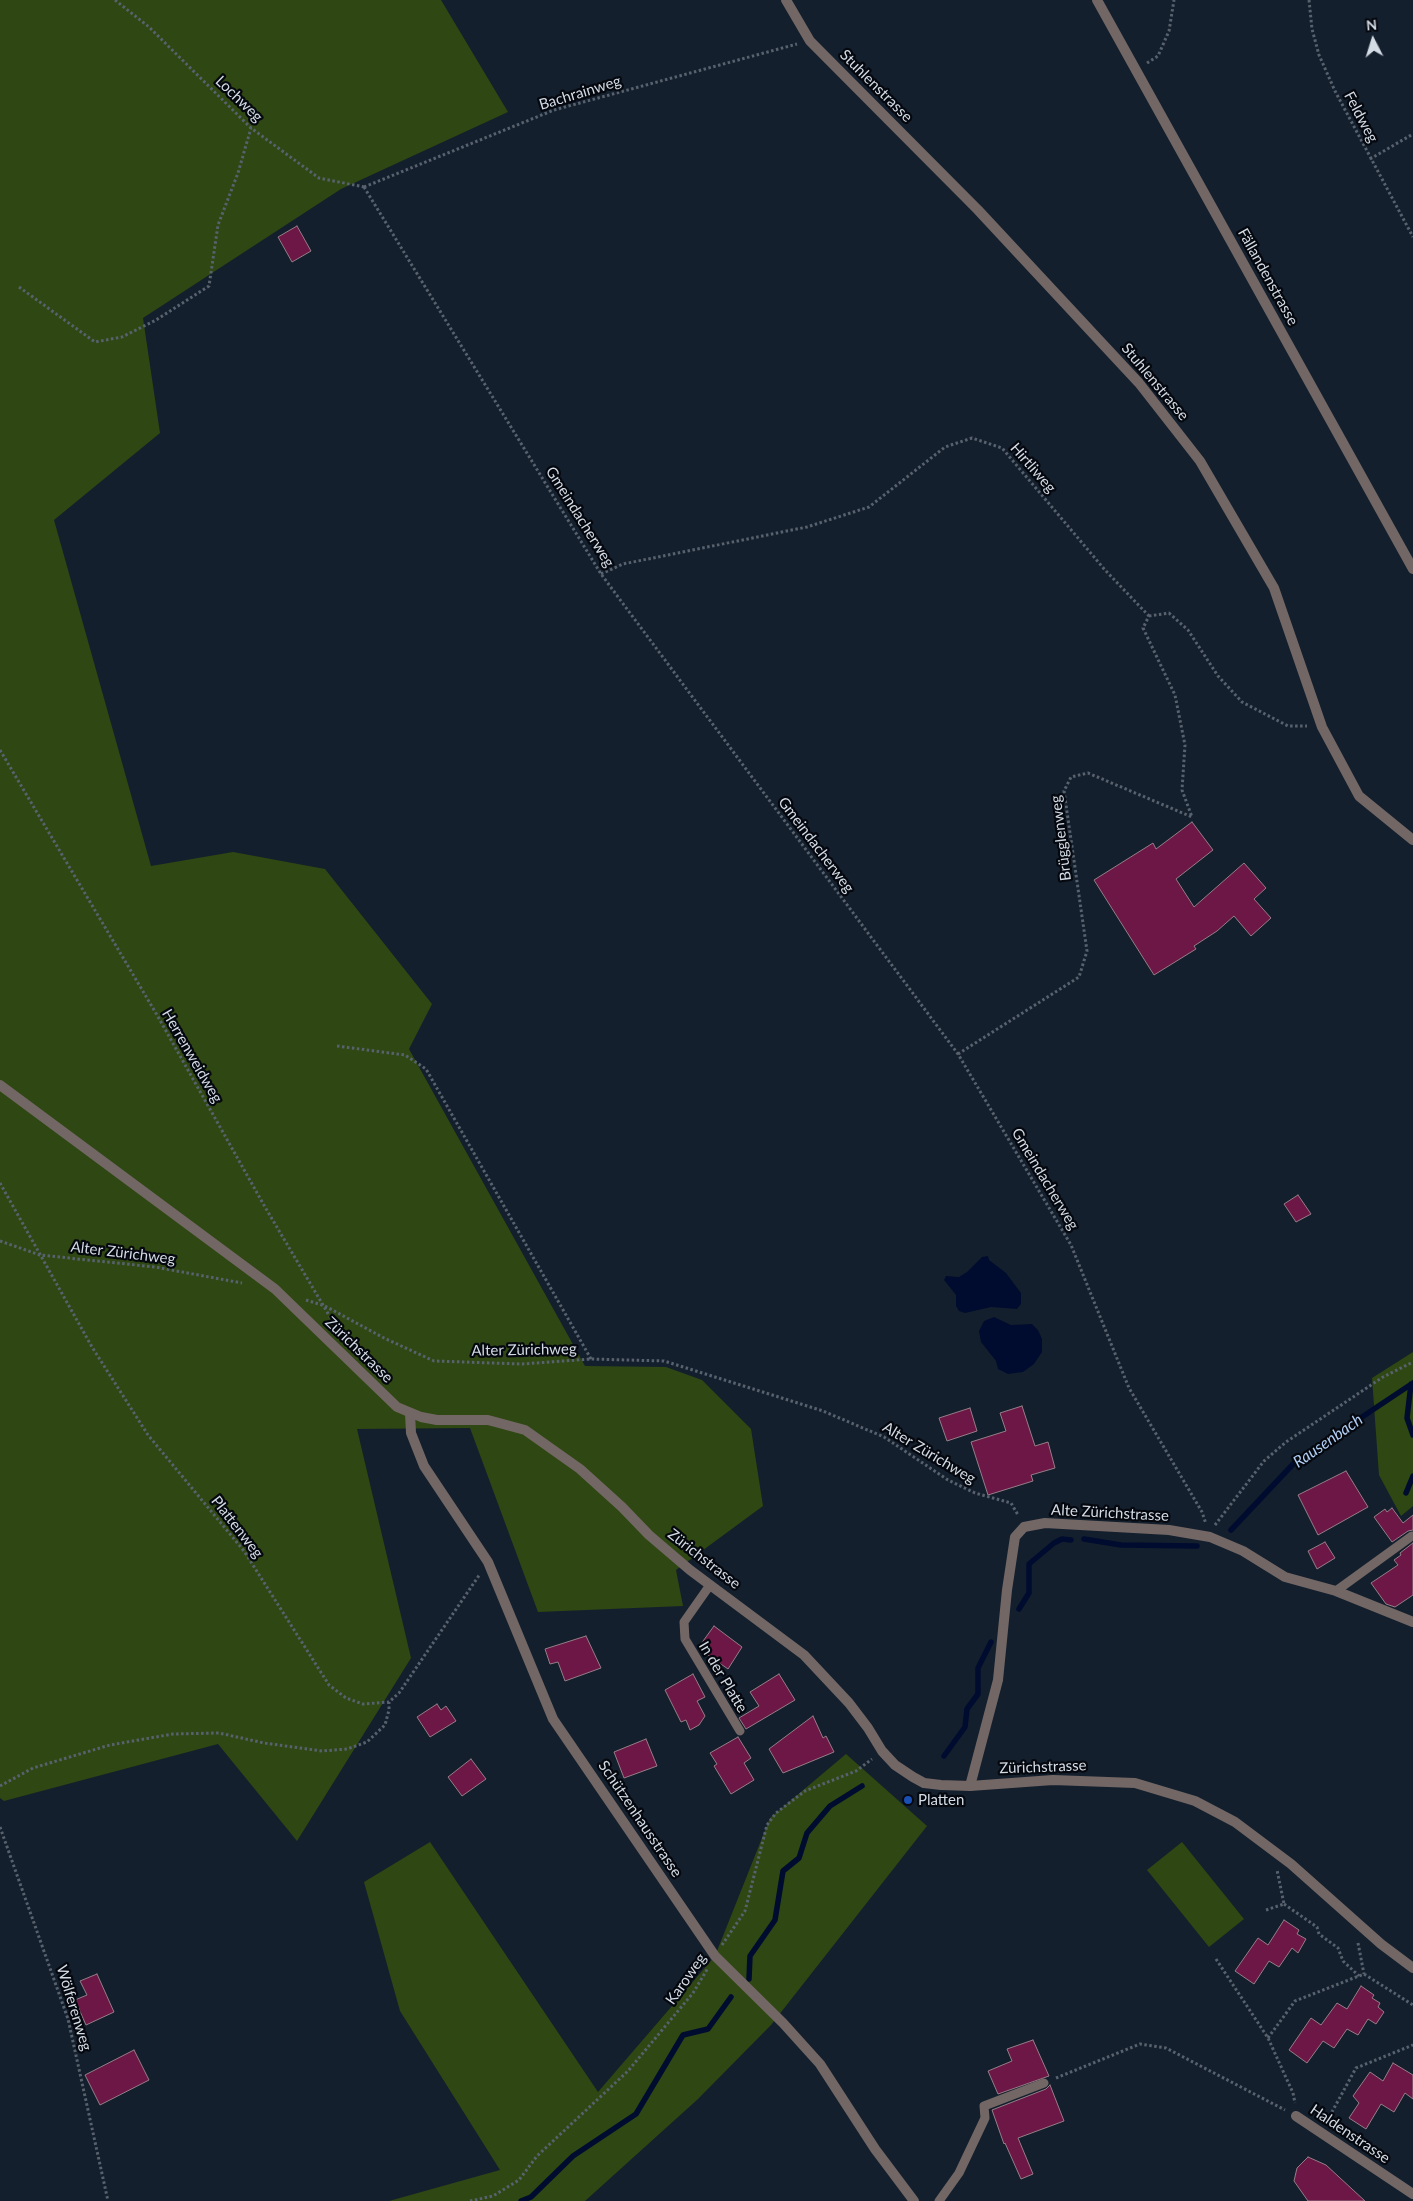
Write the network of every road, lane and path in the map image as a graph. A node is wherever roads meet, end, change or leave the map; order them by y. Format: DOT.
graph roads {
  1 [pos="115,0"];
  2 [pos="123,0"];
  3 [pos="786,0"];
  4 [pos="1098,0"];
  5 [pos="1174,0"];
  6 [pos="1309,0"];
  7 [pos="124,6"];
  8 [pos="810,41"];
  9 [pos="1136,70"];
  10 [pos="251,128"];
  11 [pos="1413,134"];
  12 [pos="1370,158"];
  13 [pos="364,187"];
  14 [pos="1413,237"];
  15 [pos="19,287"];
  16 [pos="1413,568"];
  17 [pos="601,574"];
  18 [pos="1149,616"];
  19 [pos="1322,727"];
  20 [pos="0,750"];
  21 [pos="1413,840"];
  22 [pos="337,1046"];
  23 [pos="958,1054"];
  24 [pos="0,1085"];
  25 [pos="0,1183"];
  26 [pos="0,1241"];
  27 [pos="40,1255"];
  28 [pos="248,1284"];
  29 [pos="300,1298"];
  30 [pos="324,1306"];
  31 [pos="338,1332"];
  32 [pos="591,1359"];
  33 [pos="1413,1362"];
  34 [pos="410,1413"];
  35 [pos="1024,1527"];
  36 [pos="1412,1536"];
  37 [pos="1210,1537"];
  38 [pos="488,1562"];
  39 [pos="710,1585"];
  40 [pos="1336,1591"];
  41 [pos="1413,1622"];
  42 [pos="388,1702"];
  43 [pos="740,1731"];
  44 [pos="882,1751"];
  45 [pos="0,1786"];
  46 [pos="970,1786"];
  47 [pos="0,1827"];
  48 [pos="1274,1852"];
  49 [pos="1284,1904"];
  50 [pos="1266,1910"];
  51 [pos="1354,1920"];
  52 [pos="715,1956"];
  53 [pos="1216,1959"];
  54 [pos="1413,1968"];
  55 [pos="1364,1974"];
  56 [pos="1359,1976"];
  57 [pos="1413,2005"];
  58 [pos="1268,2038"];
  59 [pos="1413,2045"];
  60 [pos="1044,2083"];
  61 [pos="1296,2116"];
  62 [pos="1321,2133"];
  63 [pos="1413,2194"];
  64 [pos="108,2201"];
  65 [pos="470,2201"];
  66 [pos="914,2201"];
  67 [pos="939,2201"];
  1 -- 7 [label="path, Lochweg"];
  2 -- 7 [label="path"];
  3 -- 8 [label="street, Stuhlenstrasse"];
  4 -- 9 [label="street, Fällandenstrasse"];
  5 -- 9 [label="path"];
  6 -- 12 [label="path, Feldweg"];
  7 -- 10 [label="path, Lochweg"];
  8 -- 13 [label="path, Bachrainweg"];
  8 -- 19 [label="street, Stuhlenstrasse"];
  9 -- 16 [label="street, Fällandenstrasse"];
  10 -- 13 [label="path, Lochweg"];
  10 -- 15 [label="path"];
  11 -- 12 [label="path"];
  12 -- 14 [label="path, Feldweg"];
  13 -- 17 [label="path, Gmeindacherweg"];
  17 -- 18 [label="path, Hirtliweg"];
  17 -- 23 [label="path, Gmeindacherweg"];
  18 -- 19 [label="path"];
  18 -- 23 [label="path, Brügglenweg"];
  19 -- 21 [label="street, Stuhlenstrasse"];
  20 -- 30 [label="path, Herrenweidweg"];
  22 -- 32 [label="path"];
  23 -- 37 [label="path, Gmeindacherweg"];
  24 -- 34 [label="street, Zürichstrasse"];
  25 -- 27 [label="path, Plattenweg"];
  26 -- 27 [label="path, Alter Zürichweg"];
  27 -- 28 [label="path, Alter Zürichweg"];
  27 -- 42 [label="path, Plattenweg"];
  29 -- 30 [label="path, Alter Zürichweg"];
  30 -- 31 [label="path, Herrenweidweg"];
  30 -- 32 [label="path, Alter Zürichweg"];
  32 -- 35 [label="path, Alter Zürichweg"];
  33 -- 37 [label="path"];
  34 -- 38 [label="street, Schützenhausstrasse"];
  34 -- 39 [label="street, Zürichstrasse"];
  35 -- 37 [label="street, Alte Zürichstrasse"];
  35 -- 46 [label="street"];
  36 -- 40 [label="lane"];
  37 -- 40 [label="street, Alte Zürichstrasse"];
  38 -- 42 [label="path"];
  38 -- 52 [label="street, Schützenhausstrasse"];
  39 -- 43 [label="lane, In der Platte"];
  39 -- 44 [label="street, Zürichstrasse"];
  40 -- 41 [label="street, Alte Zürichstrasse"];
  42 -- 45 [label="path"];
  44 -- 46 [label="street, Zürichstrasse"];
  44 -- 52 [label="path, Karoweg"];
  46 -- 48 [label="street, Zürichstrasse"];
  47 -- 64 [label="path, Wölferenweg"];
  48 -- 49 [label="path"];
  48 -- 51 [label="street, Zürichstrasse"];
  49 -- 50 [label="path"];
  49 -- 56 [label="path"];
  51 -- 54 [label="street, Zürichstrasse"];
  51 -- 55 [label="path"];
  52 -- 65 [label="path, Karoweg"];
  52 -- 66 [label="street, Schützenhausstrasse"];
  53 -- 58 [label="path"];
  55 -- 56 [label="path"];
  55 -- 57 [label="path"];
  56 -- 58 [label="path"];
  58 -- 61 [label="path"];
  59 -- 62 [label="path"];
  60 -- 61 [label="path"];
  60 -- 67 [label="lane"];
  61 -- 62 [label="street, Haldenstrasse"];
  62 -- 63 [label="street, Haldenstrasse"];
}
